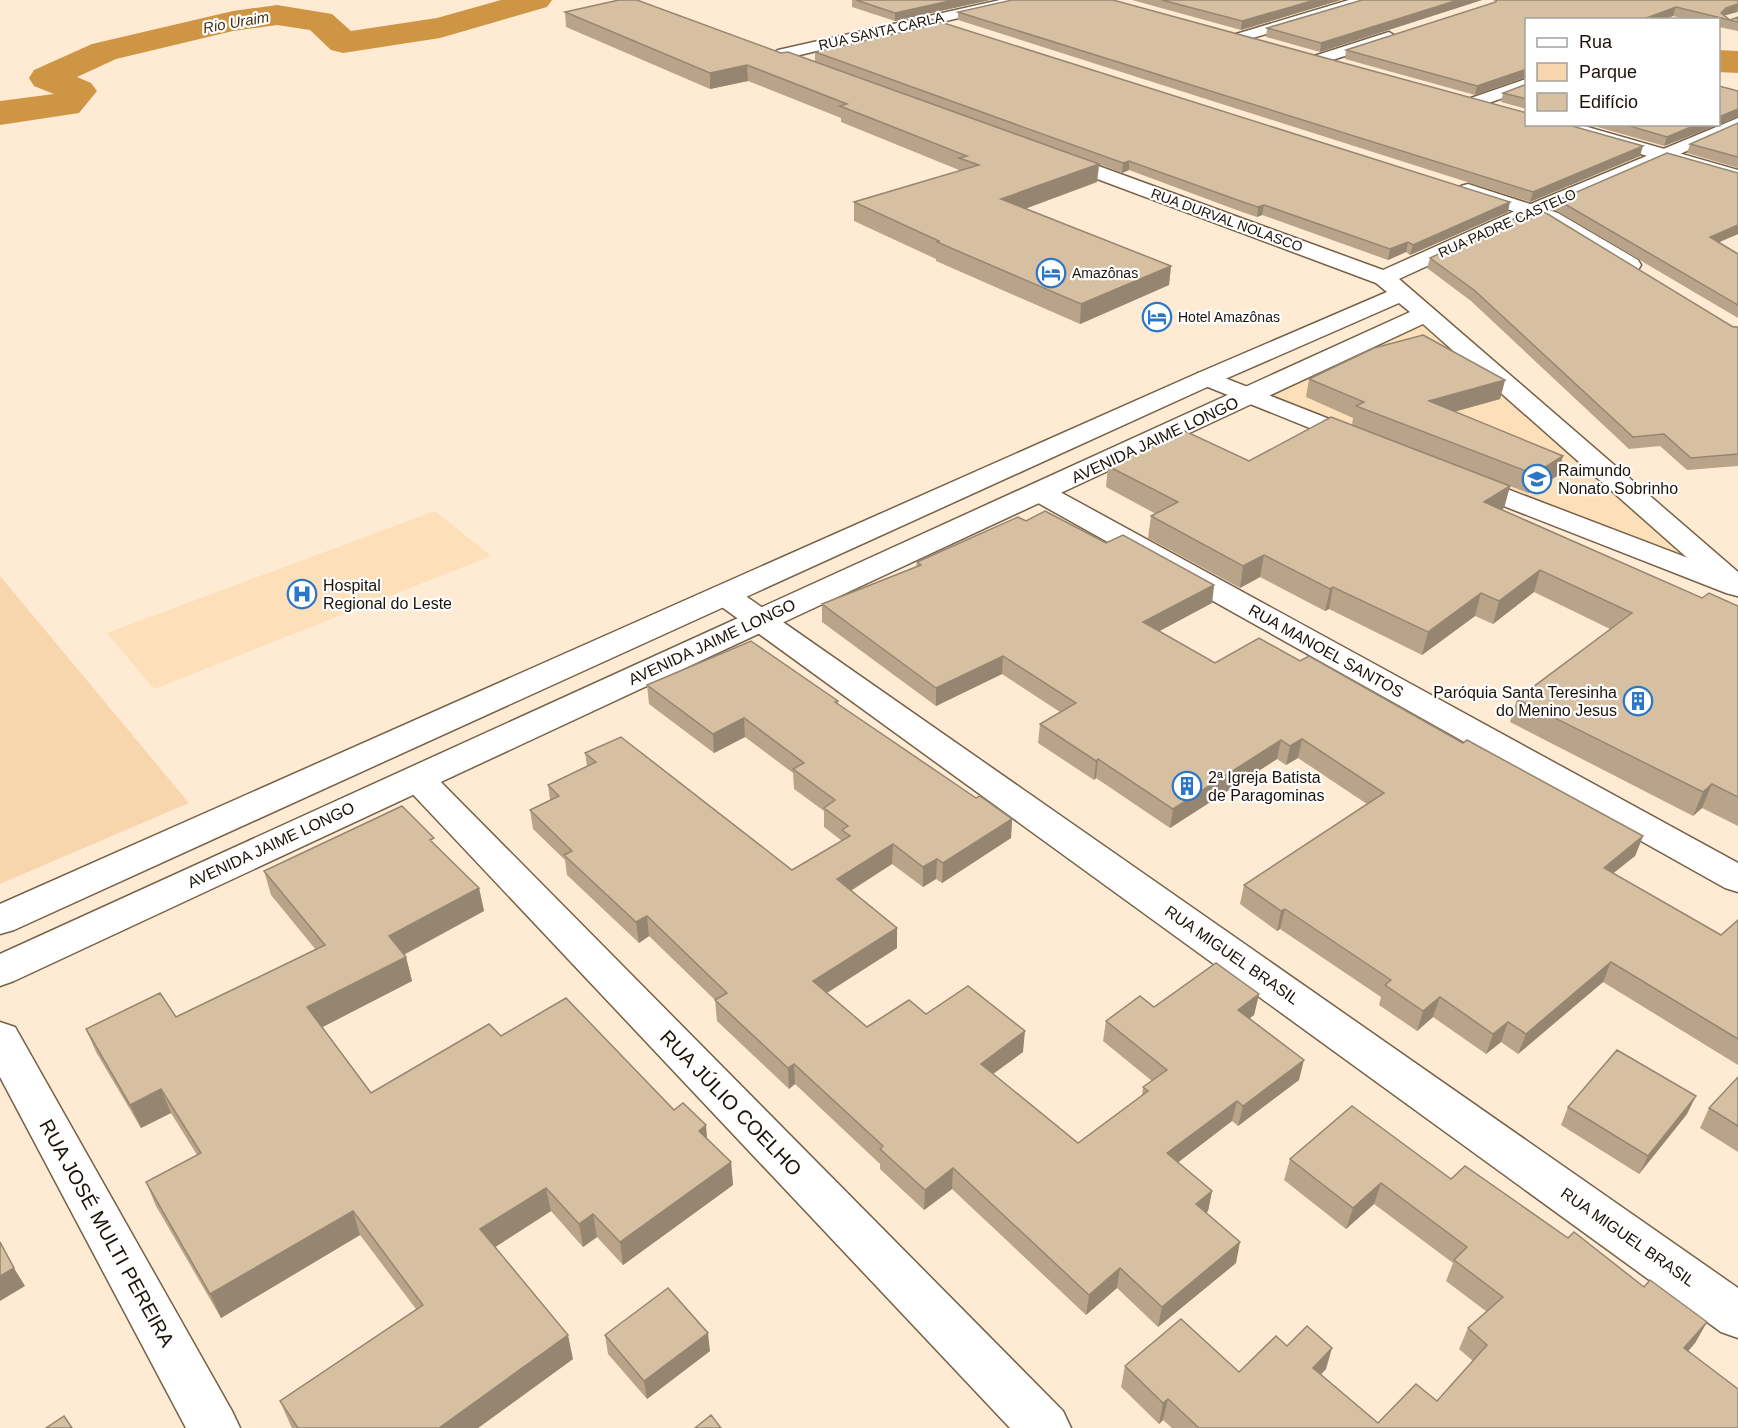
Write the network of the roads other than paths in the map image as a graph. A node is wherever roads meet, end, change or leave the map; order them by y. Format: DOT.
graph roads {
  1 [pos="1019,0"];
  2 [pos="1365,0"];
  3 [pos="932,20"];
  4 [pos="966,30"];
  5 [pos="1398,34"];
  6 [pos="1275,46"];
  7 [pos="756,47"];
  8 [pos="778,55"];
  9 [pos="811,68"];
  10 [pos="1354,68"];
  11 [pos="1525,85"];
  12 [pos="1507,111"];
  13 [pos="1738,123"];
  14 [pos="1563,126"];
  15 [pos="1036,150"];
  16 [pos="1663,155"];
  17 [pos="1738,176"];
  18 [pos="1454,185"];
  19 [pos="1533,210"];
  20 [pos="1644,273"];
  21 [pos="1404,295"];
  22 [pos="1208,378"];
  23 [pos="1249,396"];
  24 [pos="1382,448"];
  25 [pos="1438,470"];
  26 [pos="1041,493"];
  27 [pos="1738,587"];
  28 [pos="726,596"];
  29 [pos="761,619"];
  30 [pos="417,778"];
  31 [pos="1738,879"];
  32 [pos="0,920"];
  33 [pos="0,971"];
  34 [pos="0,1038"];
  35 [pos="1738,1316"];
  36 [pos="214,1428"];
  37 [pos="1045,1428"];
  1 -- 3 [label="street, RUA SANTA CARLA"];
  2 -- 6 [label="street"];
  3 -- 4 [label="street"];
  3 -- 8 [label="street, RUA SANTA CARLA"];
  5 -- 10 [label="street"];
  7 -- 8 [label="street"];
  8 -- 9 [label="street"];
  11 -- 12 [label="street"];
  13 -- 16 [label="street, RUA PADRE CASTELO"];
  14 -- 16 [label="street"];
  15 -- 21 [label="street, RUA DURVAL NOLASCO"];
  16 -- 17 [label="street"];
  16 -- 19 [label="street, RUA PADRE CASTELO"];
  18 -- 19 [label="street"];
  19 -- 20 [label="street"];
  19 -- 21 [label="street, RUA PADRE CASTELO"];
  21 -- 22 [label="street"];
  21 -- 23 [label="street, AVENIDA JAIME LONGO"];
  21 -- 27 [label="street, RUA DURVAL NOLASCO"];
  22 -- 23 [label="street"];
  22 -- 28 [label="street"];
  23 -- 24 [label="street"];
  23 -- 26 [label="street, AVENIDA JAIME LONGO"];
  25 -- 27 [label="street"];
  26 -- 29 [label="street, AVENIDA JAIME LONGO"];
  26 -- 31 [label="street, RUA MANOEL SANTOS"];
  28 -- 29 [label="street, RUA MIGUEL BRASIL"];
  28 -- 32 [label="street"];
  29 -- 30 [label="street, AVENIDA JAIME LONGO"];
  29 -- 35 [label="street, RUA MIGUEL BRASIL"];
  30 -- 33 [label="street, AVENIDA JAIME LONGO"];
  30 -- 37 [label="street, RUA JÚLIO COELHO"];
  34 -- 36 [label="street, RUA JOSÉ MULTI PEREIRA"];
}
